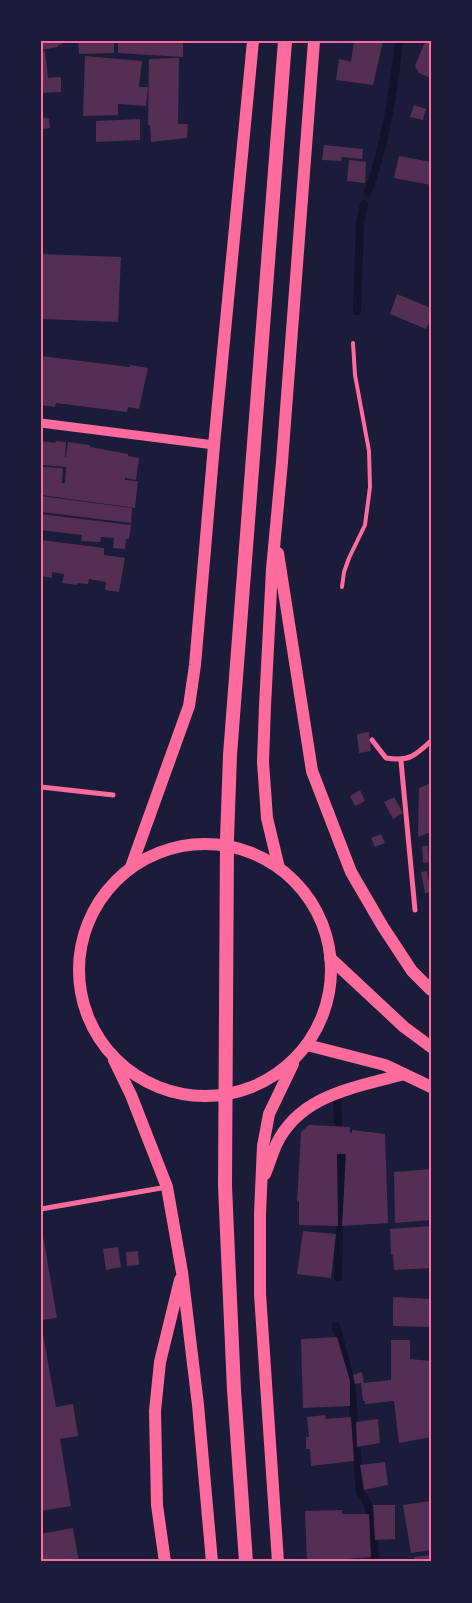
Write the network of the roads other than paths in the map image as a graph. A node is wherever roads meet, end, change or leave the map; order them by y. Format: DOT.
graph roads {
  1 [pos="253,41"];
  2 [pos="284,41"];
  3 [pos="314,41"];
  4 [pos="353,343"];
  5 [pos="41,423"];
  6 [pos="214,445"];
  7 [pos="275,534"];
  8 [pos="342,587"];
  9 [pos="372,740"];
  10 [pos="431,741"];
  11 [pos="401,761"];
  12 [pos="41,787"];
  13 [pos="113,795"];
  14 [pos="131,867"];
  15 [pos="279,868"];
  16 [pos="416,910"];
  17 [pos="330,958"];
  18 [pos="431,990"];
  19 [pos="307,1045"];
  20 [pos="431,1047"];
  21 [pos="111,1054"];
  22 [pos="298,1055"];
  23 [pos="404,1074"];
  24 [pos="431,1087"];
  25 [pos="261,1186"];
  26 [pos="167,1187"];
  27 [pos="41,1209"];
  28 [pos="182,1272"];
  29 [pos="165,1562"];
  30 [pos="212,1562"];
  31 [pos="246,1562"];
  32 [pos="278,1562"];
  1 -- 6 [label="main road"];
  2 -- 31 [label="highway"];
  3 -- 7 [label="main road"];
  4 -- 8 [label="lane"];
  5 -- 6 [label="street"];
  6 -- 14 [label="main road"];
  7 -- 15 [label="main road"];
  7 -- 18 [label="main road"];
  9 -- 11 [label="street"];
  10 -- 11 [label="street"];
  11 -- 16 [label="street"];
  12 -- 13 [label="street"];
  14 -- 15 [label="main road"];
  14 -- 21 [label="main road"];
  15 -- 17 [label="main road"];
  17 -- 19 [label="main road"];
  17 -- 20 [label="main road"];
  19 -- 22 [label="main road"];
  19 -- 23 [label="main road"];
  21 -- 22 [label="main road"];
  21 -- 26 [label="main road"];
  22 -- 25 [label="main road"];
  23 -- 24 [label="main road"];
  23 -- 25 [label="main road"];
  25 -- 32 [label="main road"];
  26 -- 27 [label="street"];
  26 -- 28 [label="main road"];
  28 -- 29 [label="main road"];
  28 -- 30 [label="main road"];
}
